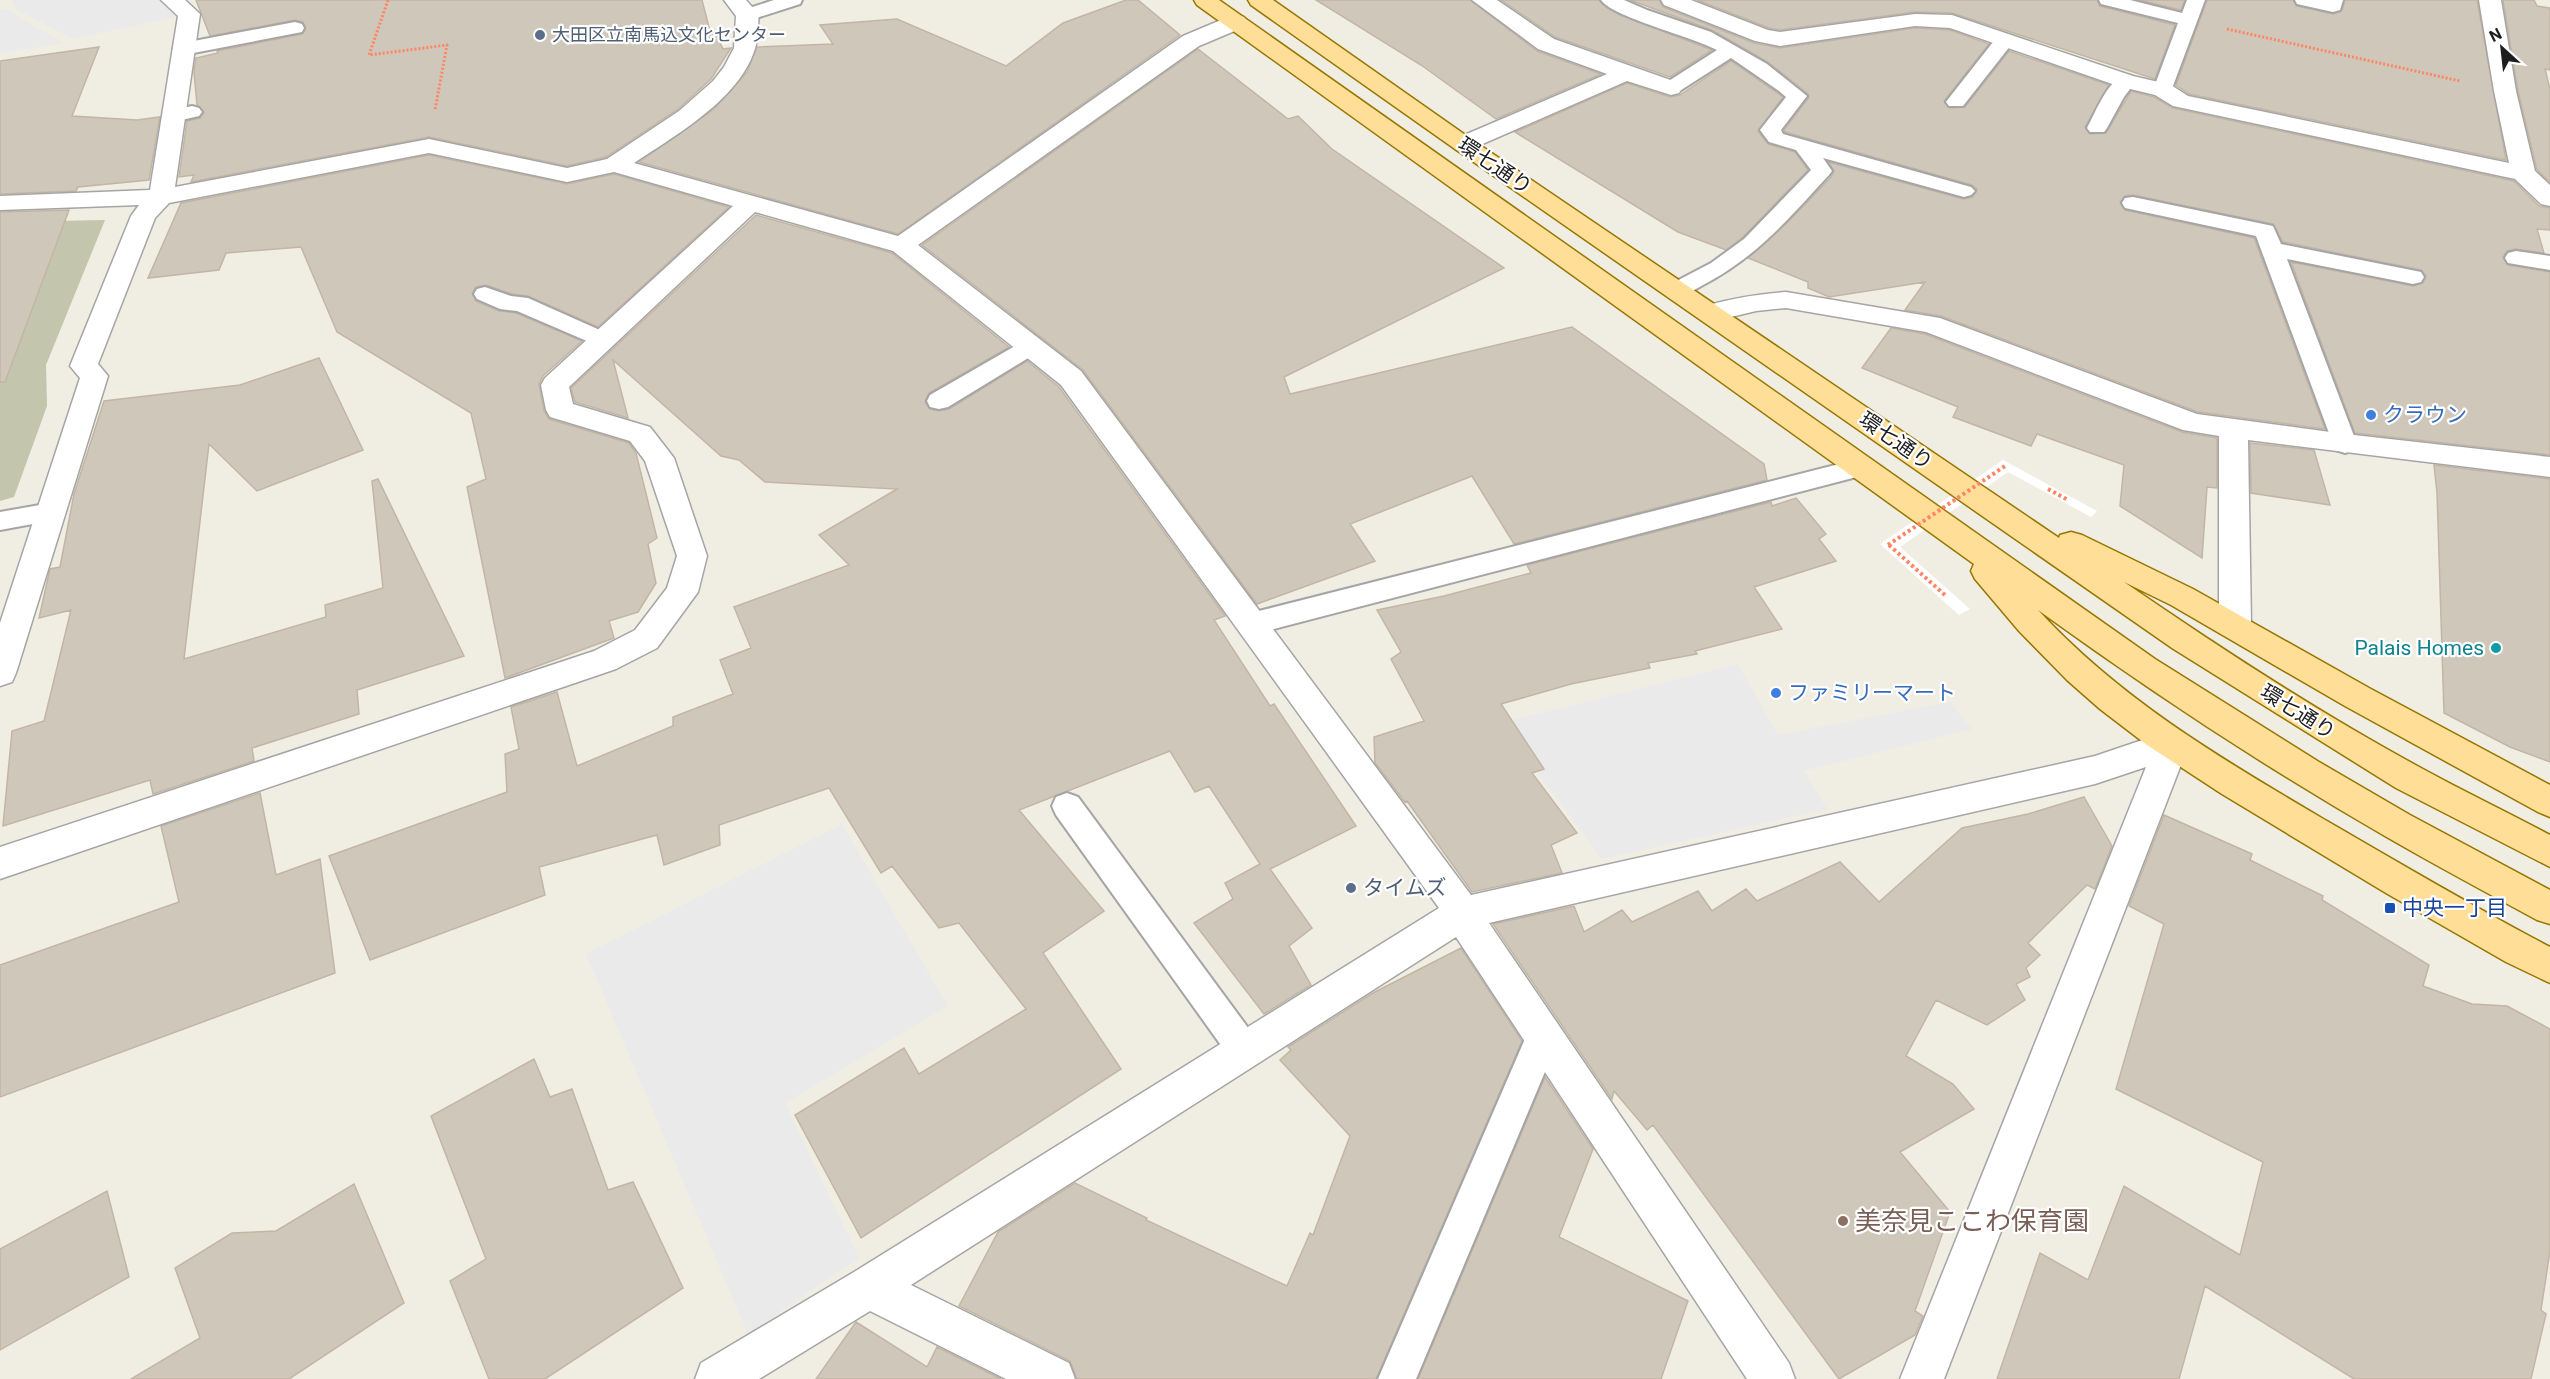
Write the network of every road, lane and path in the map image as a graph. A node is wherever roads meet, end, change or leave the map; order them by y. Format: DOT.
graph roads {
  1 [pos="172,0"];
  2 [pos="388,0"];
  3 [pos="793,0"];
  4 [pos="1205,0"];
  5 [pos="1259,0"];
  6 [pos="1483,0"];
  7 [pos="1610,0"];
  8 [pos="1672,0"];
  9 [pos="2108,0"];
  10 [pos="2196,0"];
  11 [pos="2304,0"];
  12 [pos="2334,0"];
  13 [pos="2490,0"];
  14 [pos="741,7"];
  15 [pos="2189,20"];
  16 [pos="1236,22"];
  17 [pos="295,28"];
  18 [pos="2004,40"];
  19 [pos="183,50"];
  20 [pos="1730,50"];
  21 [pos="1621,72"];
  22 [pos="2126,81"];
  23 [pos="1671,88"];
  24 [pos="2163,90"];
  25 [pos="2505,91"];
  26 [pos="1956,102"];
  27 [pos="2097,128"];
  28 [pos="1463,144"];
  29 [pos="1803,145"];
  30 [pos="429,146"];
  31 [pos="615,165"];
  32 [pos="2523,173"];
  33 [pos="1964,191"];
  34 [pos="2548,196"];
  35 [pos="161,197"];
  36 [pos="0,203"];
  37 [pos="2133,203"];
  38 [pos="749,204"];
  39 [pos="902,245"];
  40 [pos="2272,249"];
  41 [pos="2516,258"];
  42 [pos="2550,263"];
  43 [pos="2413,278"];
  44 [pos="1677,290"];
  45 [pos="485,294"];
  46 [pos="1710,313"];
  47 [pos="603,340"];
  48 [pos="1030,347"];
  49 [pos="939,401"];
  50 [pos="2233,429"];
  51 [pos="2345,444"];
  52 [pos="2006,466"];
  53 [pos="2550,467"];
  54 [pos="1859,468"];
  55 [pos="51,512"];
  56 [pos="2004,516"];
  57 [pos="0,521"];
  58 [pos="1960,539"];
  59 [pos="1948,597"];
  60 [pos="1251,624"];
  61 [pos="2235,626"];
  62 [pos="0,673"];
  63 [pos="2172,744"];
  64 [pos="2550,802"];
  65 [pos="1067,806"];
  66 [pos="2550,852"];
  67 [pos="0,863"];
  68 [pos="2550,908"];
  69 [pos="1462,913"];
  70 [pos="2550,966"];
  71 [pos="1543,1036"];
  72 [pos="1245,1051"];
  73 [pos="869,1287"];
  74 [pos="717,1379"];
  75 [pos="1053,1379"];
  76 [pos="1397,1379"];
  77 [pos="1773,1379"];
  78 [pos="1922,1379"];
  1 -- 19 [label="street"];
  2 -- 30 [label="path"];
  3 -- 14 [label="lane"];
  4 -- 16 [label="main road, 環七通り"];
  5 -- 28 [label="main road, 環七通り"];
  6 -- 21 [label="street"];
  7 -- 20 [label="lane"];
  8 -- 18 [label="street"];
  9 -- 15 [label="lane"];
  10 -- 15 [label="lane"];
  11 -- 12 [label="lane"];
  13 -- 25 [label="street"];
  14 -- 31 [label="street"];
  15 -- 24 [label="lane"];
  15 -- 25 [label="path"];
  16 -- 39 [label="street"];
  16 -- 54 [label="main road, 環七通り"];
  17 -- 19 [label="lane"];
  18 -- 22 [label="street"];
  18 -- 26 [label="lane"];
  19 -- 35 [label="street"];
  20 -- 23 [label="lane"];
  20 -- 29 [label="lane"];
  21 -- 23 [label="street"];
  21 -- 28 [label="street"];
  22 -- 24 [label="street"];
  22 -- 27 [label="lane"];
  24 -- 32 [label="street"];
  25 -- 32 [label="street"];
  28 -- 44 [label="main road, 環七通り"];
  29 -- 33 [label="lane"];
  29 -- 44 [label="lane"];
  30 -- 31 [label="street"];
  30 -- 35 [label="street"];
  31 -- 38 [label="street"];
  32 -- 34 [label="street"];
  35 -- 36 [label="street"];
  35 -- 55 [label="street"];
  37 -- 40 [label="lane"];
  38 -- 39 [label="street"];
  38 -- 47 [label="street"];
  39 -- 48 [label="street"];
  40 -- 43 [label="lane"];
  40 -- 51 [label="lane"];
  41 -- 42 [label="lane"];
  44 -- 46 [label="main road, 環七通り"];
  45 -- 47 [label="lane"];
  46 -- 50 [label="street"];
  46 -- 56 [label="main road, 環七通り"];
  47 -- 67 [label="street"];
  48 -- 49 [label="lane"];
  48 -- 60 [label="street"];
  50 -- 51 [label="street"];
  50 -- 61 [label="street"];
  51 -- 53 [label="street"];
  52 -- 59 [label="path, bridge"];
  54 -- 58 [label="main road, 環七通り"];
  54 -- 60 [label="lane"];
  55 -- 57 [label="lane"];
  55 -- 62 [label="street"];
  56 -- 61 [label="main road"];
  56 -- 66 [label="main road, 環七通り"];
  58 -- 63 [label="main road"];
  58 -- 68 [label="main road, 環七通り"];
  60 -- 69 [label="street"];
  61 -- 64 [label="main road"];
  63 -- 69 [label="street"];
  63 -- 70 [label="main road"];
  63 -- 78 [label="street"];
  65 -- 72 [label="lane"];
  69 -- 71 [label="street"];
  69 -- 72 [label="street"];
  71 -- 76 [label="lane"];
  71 -- 77 [label="street"];
  72 -- 73 [label="street"];
  73 -- 74 [label="street"];
  73 -- 75 [label="street"];
}
